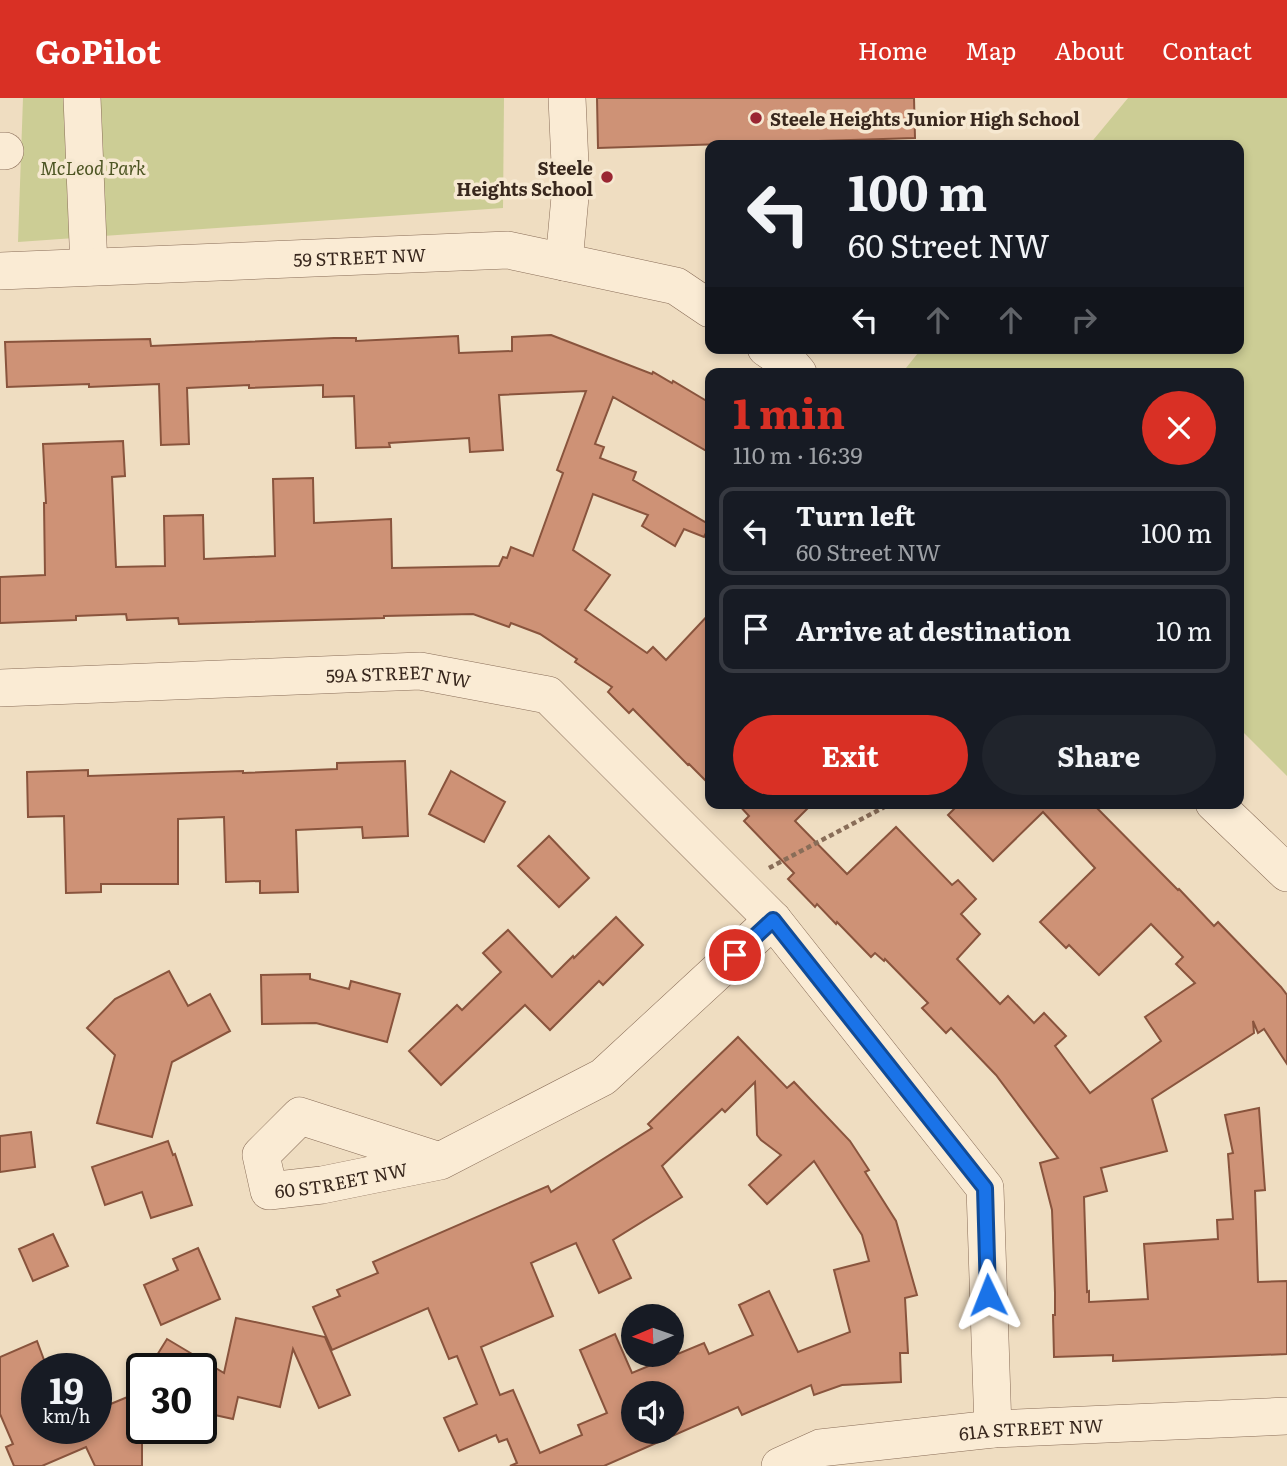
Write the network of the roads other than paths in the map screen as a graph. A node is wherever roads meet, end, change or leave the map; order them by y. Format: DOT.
graph roads {
  1 [pos="82,98"];
  2 [pos="567,98"];
  3 [pos="564,262"];
  4 [pos="89,267"];
  5 [pos="0,271"];
  6 [pos="705,306"];
  7 [pos="775,354"];
  8 [pos="794,368"];
  9 [pos="0,688"];
  10 [pos="1220,809"];
  11 [pos="1287,873"];
  12 [pos="773,920"];
  13 [pos="440,1161"];
  14 [pos="1287,1416"];
  15 [pos="993,1429"];
  16 [pos="780,1466"];
  1 -- 4 [label="street"];
  2 -- 3 [label="street"];
  3 -- 4 [label="street, 59 STREET NW"];
  3 -- 6 [label="street, 59 STREET NW"];
  4 -- 5 [label="street, 59 STREET NW"];
  7 -- 8 [label="street"];
  9 -- 12 [label="street, 59A STREET NW"];
  10 -- 11 [label="street"];
  12 -- 13 [label="street"];
  12 -- 15 [label="street, 59A STREET NW"];
  14 -- 15 [label="street, 61A STREET NW"];
  15 -- 16 [label="street, 61A STREET NW"];
}
